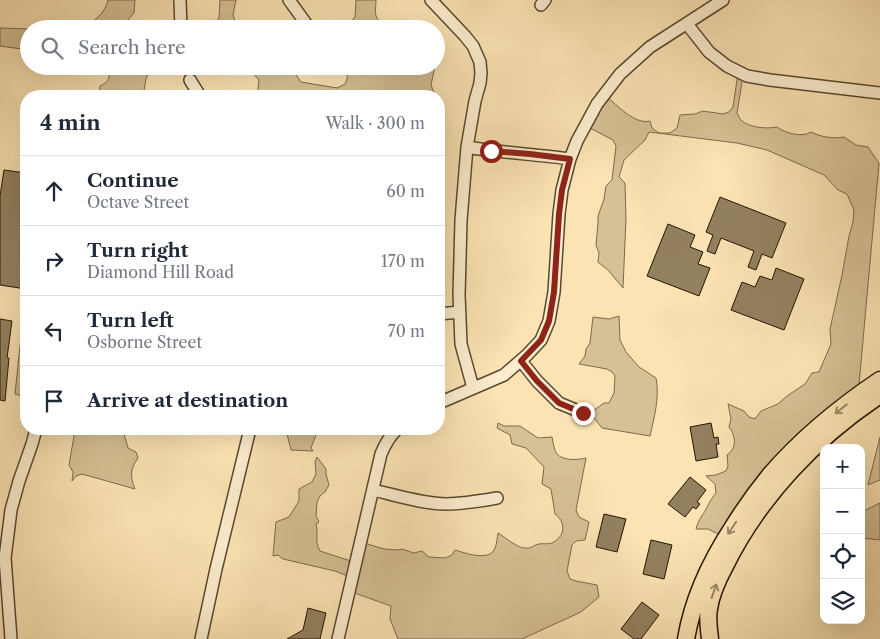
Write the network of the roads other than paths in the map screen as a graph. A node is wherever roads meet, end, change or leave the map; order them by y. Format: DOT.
graph roads {
  1 [pos="180,0"];
  2 [pos="288,0"];
  3 [pos="431,0"];
  4 [pos="723,0"];
  5 [pos="180,20"];
  6 [pos="303,20"];
  7 [pos="687,24"];
  8 [pos="190,80"];
  9 [pos="196,90"];
  10 [pos="880,93"];
  11 [pos="467,147"];
  12 [pos="570,159"];
  13 [pos="459,312"];
  14 [pos="445,313"];
  15 [pos="521,361"];
  16 [pos="880,380"];
  17 [pos="473,388"];
  18 [pos="880,395"];
  19 [pos="445,400"];
  20 [pos="583,413"];
  21 [pos="34,435"];
  22 [pos="249,435"];
  23 [pos="392,435"];
  24 [pos="373,490"];
  25 [pos="497,498"];
  26 [pos="3,558"];
  27 [pos="11,639"];
  28 [pos="201,639"];
  29 [pos="338,639"];
  30 [pos="686,639"];
  31 [pos="710,639"];
  1 -- 5 [label="street"];
  2 -- 6 [label="street"];
  3 -- 11 [label="street"];
  4 -- 7 [label="street"];
  7 -- 10 [label="street"];
  7 -- 12 [label="street"];
  8 -- 9 [label="street"];
  11 -- 12 [label="street"];
  11 -- 13 [label="street"];
  12 -- 15 [label="street"];
  13 -- 14 [label="street"];
  13 -- 17 [label="street"];
  15 -- 17 [label="street"];
  15 -- 20 [label="street"];
  16 -- 30 [label="highway, one-way"];
  17 -- 19 [label="street"];
  31 -- 18 [label="highway, one-way"];
  21 -- 26 [label="street"];
  22 -- 28 [label="street"];
  23 -- 24 [label="street"];
  24 -- 25 [label="street"];
  24 -- 29 [label="street"];
  26 -- 27 [label="street"];
}
